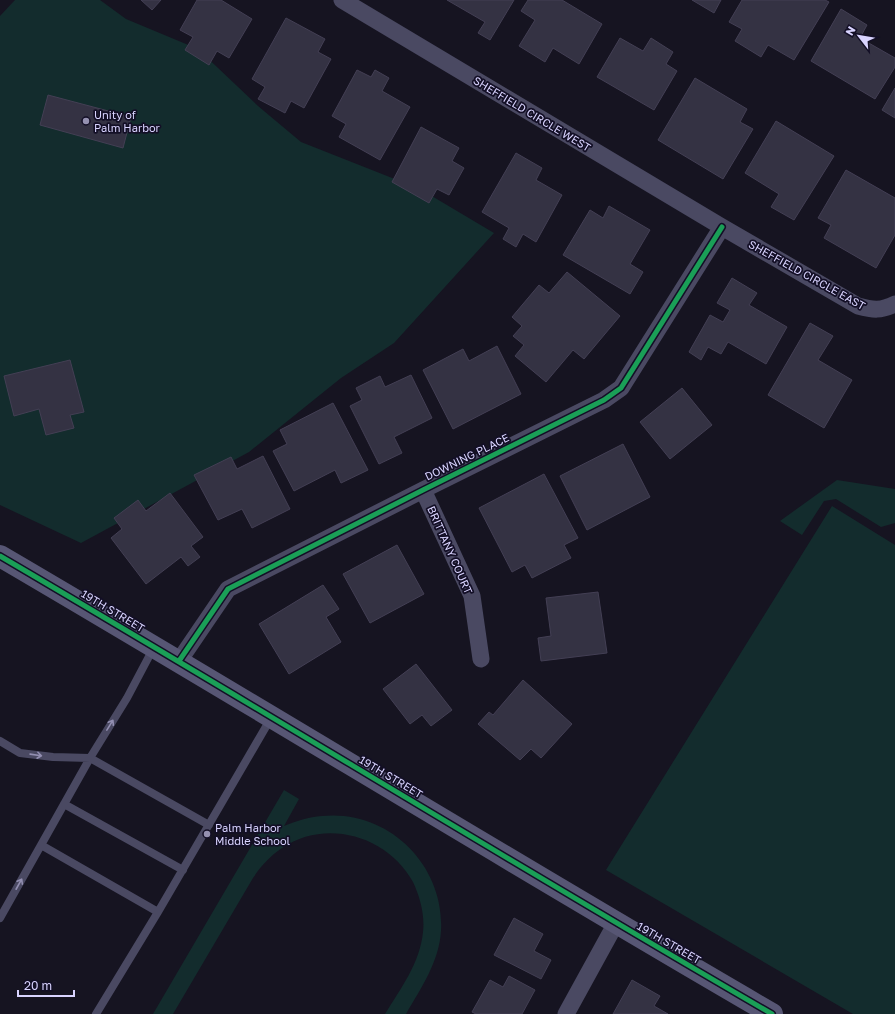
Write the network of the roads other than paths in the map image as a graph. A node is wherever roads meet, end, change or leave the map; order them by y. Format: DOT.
graph roads {
  1 [pos="342,0"];
  2 [pos="722,227"];
  3 [pos="895,304"];
  4 [pos="423,490"];
  5 [pos="0,556"];
  6 [pos="154,646"];
  7 [pos="481,659"];
  8 [pos="179,661"];
  9 [pos="271,717"];
  10 [pos="0,741"];
  11 [pos="90,758"];
  12 [pos="64,804"];
  13 [pos="209,825"];
  14 [pos="41,845"];
  15 [pos="183,870"];
  16 [pos="158,912"];
  17 [pos="0,918"];
  18 [pos="616,923"];
  19 [pos="96,1014"];
  20 [pos="566,1014"];
  21 [pos="772,1014"];
  1 -- 2 [label="street, SHEFFIELD CIRCLE WEST"];
  2 -- 3 [label="street, SHEFFIELD CIRCLE EAST"];
  2 -- 4 [label="street, DOWNING PLACE"];
  4 -- 7 [label="street, BRITTANY COURT"];
  4 -- 8 [label="street, DOWNING PLACE"];
  5 -- 6 [label="street, 19TH STREET"];
  6 -- 8 [label="street, 19TH STREET"];
  11 -- 6 [label="lane, one-way"];
  8 -- 9 [label="street, 19TH STREET"];
  9 -- 13 [label="lane"];
  9 -- 18 [label="street, 19TH STREET"];
  10 -- 11 [label="lane, one-way"];
  11 -- 12 [label="lane"];
  11 -- 13 [label="lane"];
  12 -- 14 [label="lane"];
  12 -- 15 [label="lane"];
  13 -- 15 [label="lane"];
  14 -- 16 [label="lane"];
  17 -- 14 [label="lane, one-way"];
  15 -- 16 [label="lane"];
  16 -- 19 [label="lane"];
  18 -- 20 [label="street"];
  18 -- 21 [label="street, 19TH STREET"];
}
